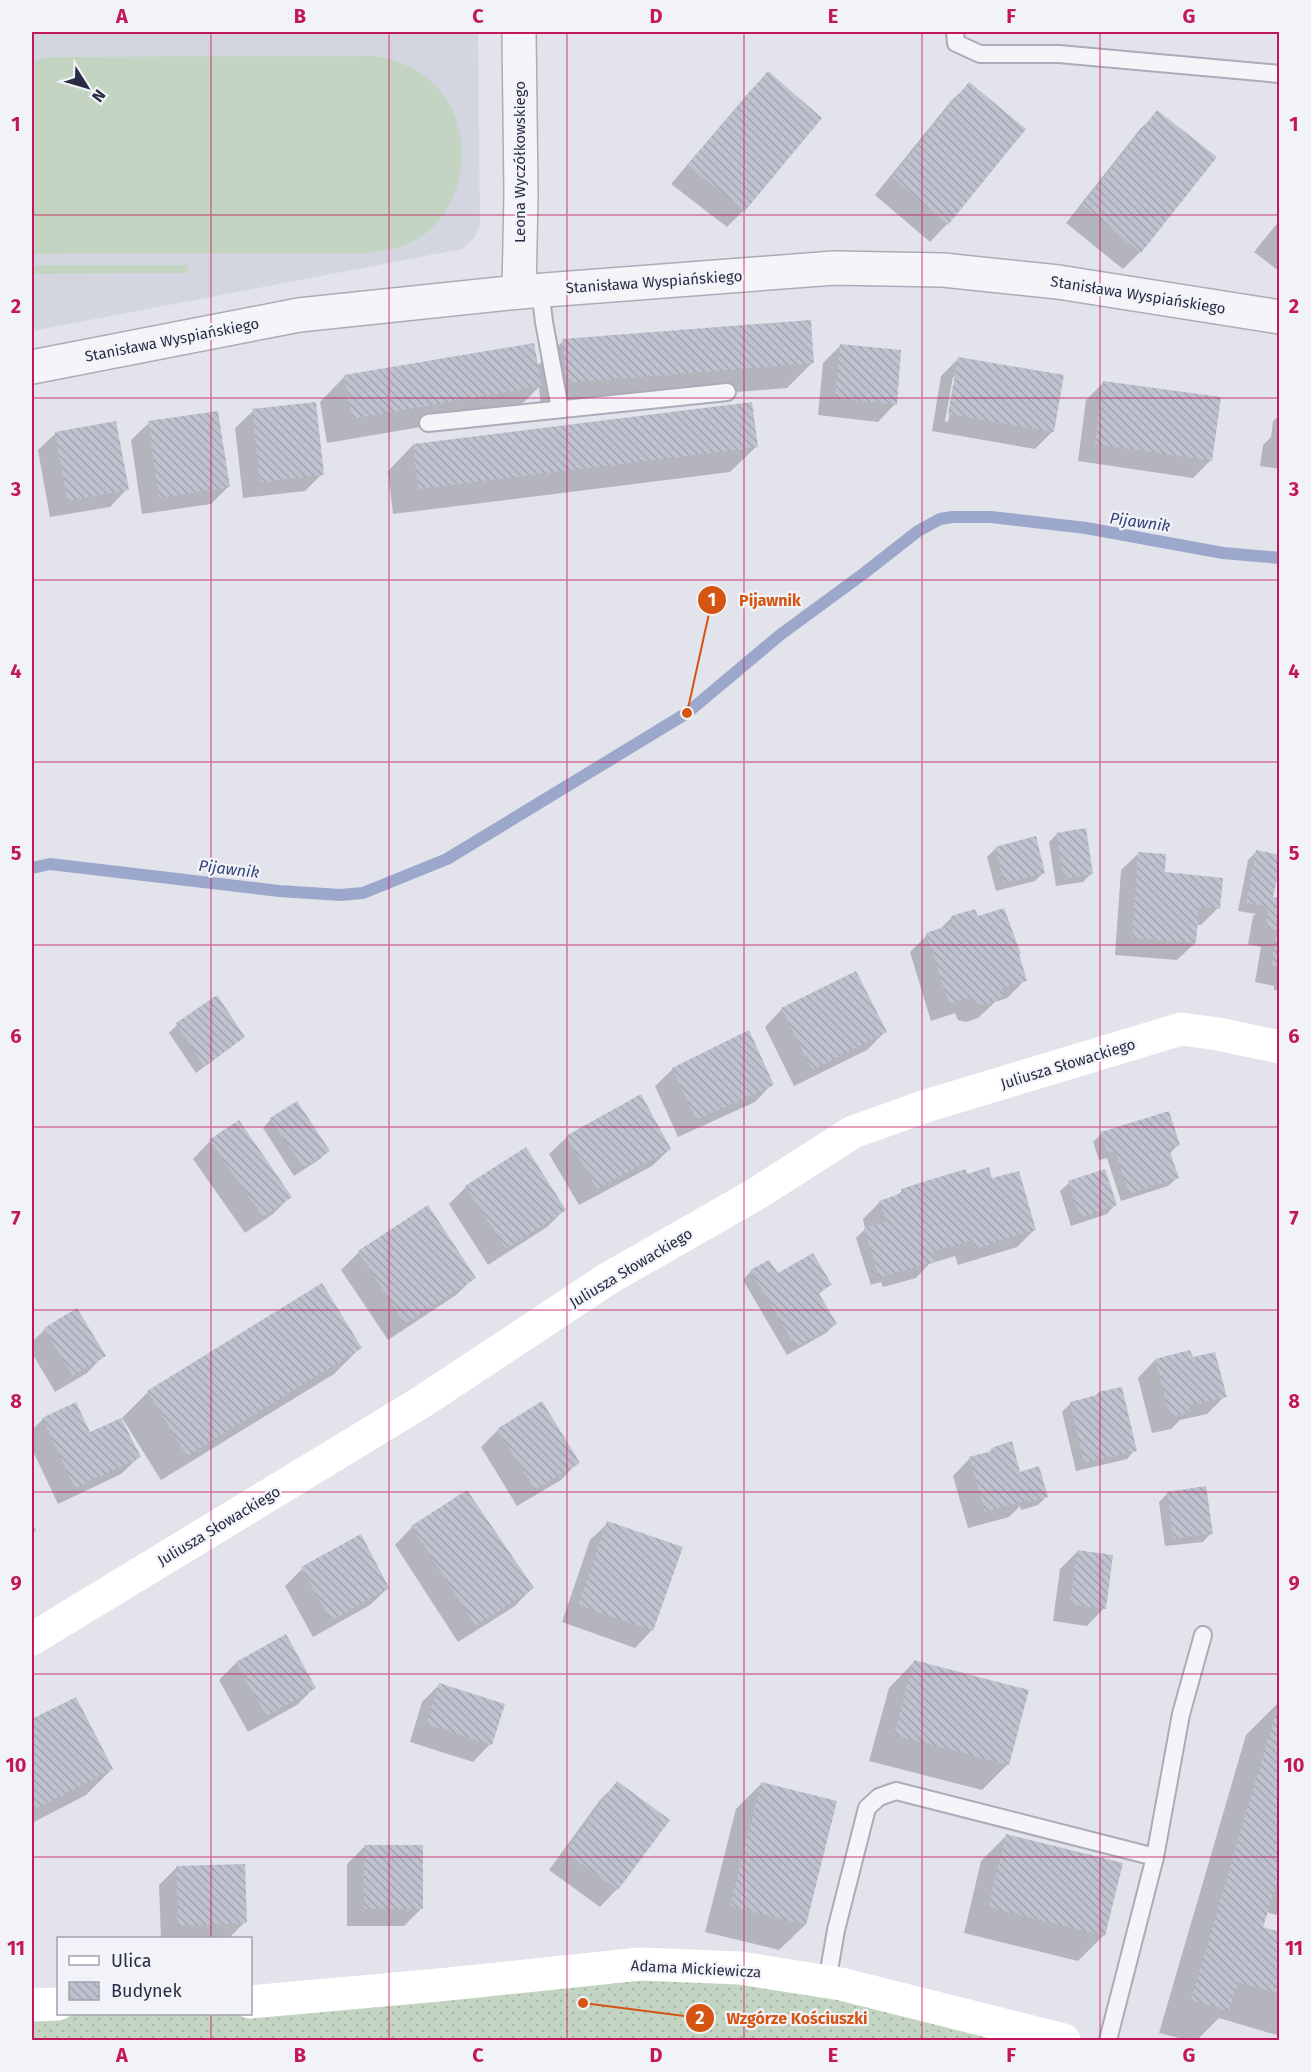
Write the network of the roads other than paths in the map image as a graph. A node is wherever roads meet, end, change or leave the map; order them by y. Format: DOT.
graph roads {
  1 [pos="519,32"];
  2 [pos="955,32"];
  3 [pos="1280,74"];
  4 [pos="529,291"];
  5 [pos="1280,317"];
  6 [pos="32,367"];
  7 [pos="727,392"];
  8 [pos="560,409"];
  9 [pos="428,423"];
  10 [pos="1280,1047"];
  11 [pos="1203,1635"];
  12 [pos="32,1639"];
  13 [pos="1155,1857"];
  14 [pos="827,1982"];
  15 [pos="252,2002"];
  16 [pos="32,2004"];
  17 [pos="57,2004"];
  18 [pos="1064,2040"];
  19 [pos="1108,2040"];
  1 -- 4 [label="street, Leona Wyczółkowskiego"];
  2 -- 3 [label="lane"];
  4 -- 5 [label="street, Stanisława Wyspiańskiego"];
  4 -- 6 [label="street, Stanisława Wyspiańskiego"];
  4 -- 8 [label="lane"];
  7 -- 8 [label="lane"];
  8 -- 9 [label="lane"];
  10 -- 12 [label="street, Juliusza Słowackiego"];
  11 -- 13 [label="lane"];
  13 -- 14 [label="lane"];
  13 -- 19 [label="lane"];
  14 -- 15 [label="street, Adama Mickiewicza"];
  14 -- 18 [label="street, Adama Mickiewicza"];
  16 -- 17 [label="street"];
}
